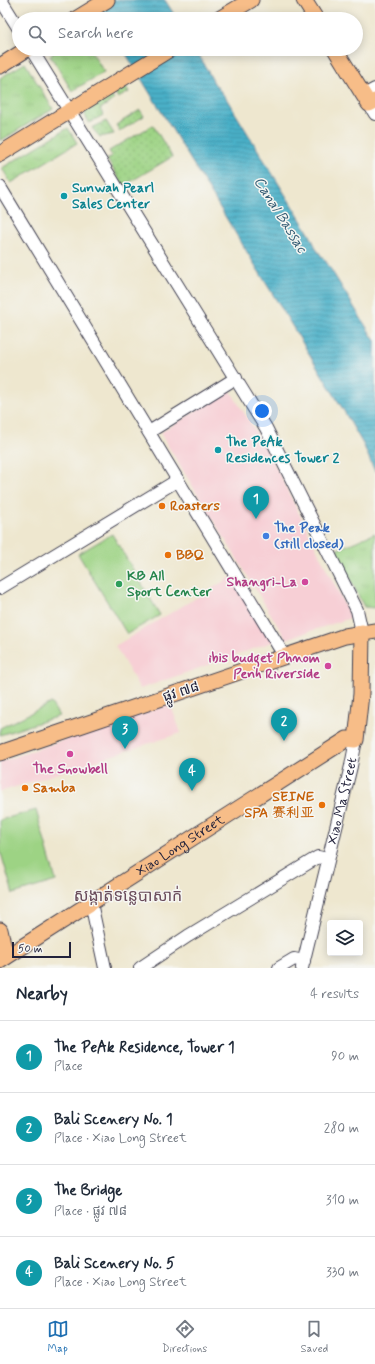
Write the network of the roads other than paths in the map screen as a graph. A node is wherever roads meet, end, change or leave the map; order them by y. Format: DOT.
graph roads {
  1 [pos="1,0"];
  2 [pos="107,0"];
  3 [pos="251,0"];
  4 [pos="304,0"];
  5 [pos="87,12"];
  6 [pos="231,12"];
  7 [pos="312,12"];
  8 [pos="12,18"];
  9 [pos="16,56"];
  10 [pos="35,56"];
  11 [pos="159,56"];
  12 [pos="340,56"];
  13 [pos="0,66"];
  14 [pos="372,101"];
  15 [pos="70,111"];
  16 [pos="0,154"];
  17 [pos="0,187"];
  18 [pos="236,378"];
  19 [pos="149,432"];
  20 [pos="178,480"];
  21 [pos="0,588"];
  22 [pos="371,629"];
  23 [pos="285,657"];
  24 [pos="356,740"];
  25 [pos="0,753"];
  26 [pos="328,859"];
  27 [pos="91,903"];
  28 [pos="0,930"];
  29 [pos="5,962"];
  30 [pos="303,964"];
  31 [pos="105,968"];
  32 [pos="140,968"];
  33 [pos="279,968"];
  1 -- 8 [label="street"];
  2 -- 5 [label="main road"];
  3 -- 6 [label="main road"];
  4 -- 7 [label="main road"];
  9 -- 13 [label="main road"];
  10 -- 15 [label="street"];
  11 -- 15 [label="main road"];
  12 -- 14 [label="main road"];
  15 -- 16 [label="main road"];
  15 -- 18 [label="street"];
  17 -- 19 [label="street"];
  18 -- 19 [label="street"];
  18 -- 22 [label="street"];
  19 -- 20 [label="street"];
  20 -- 21 [label="street"];
  20 -- 23 [label="street"];
  22 -- 23 [label="main road, ផ្លូវ ៧៨"];
  22 -- 24 [label="main road, Xiao Ma Street"];
  23 -- 25 [label="main road, ផ្លូវ ៧៨"];
  24 -- 26 [label="street, Xiao Ma Street"];
  24 -- 27 [label="main road, Xiao Long Street"];
  26 -- 30 [label="street, Xiao Ma Street"];
  26 -- 32 [label="street"];
  27 -- 29 [label="main road, Xiao Long Street"];
  27 -- 31 [label="street"];
  28 -- 29 [label="main road"];
  30 -- 33 [label="street"];
}
